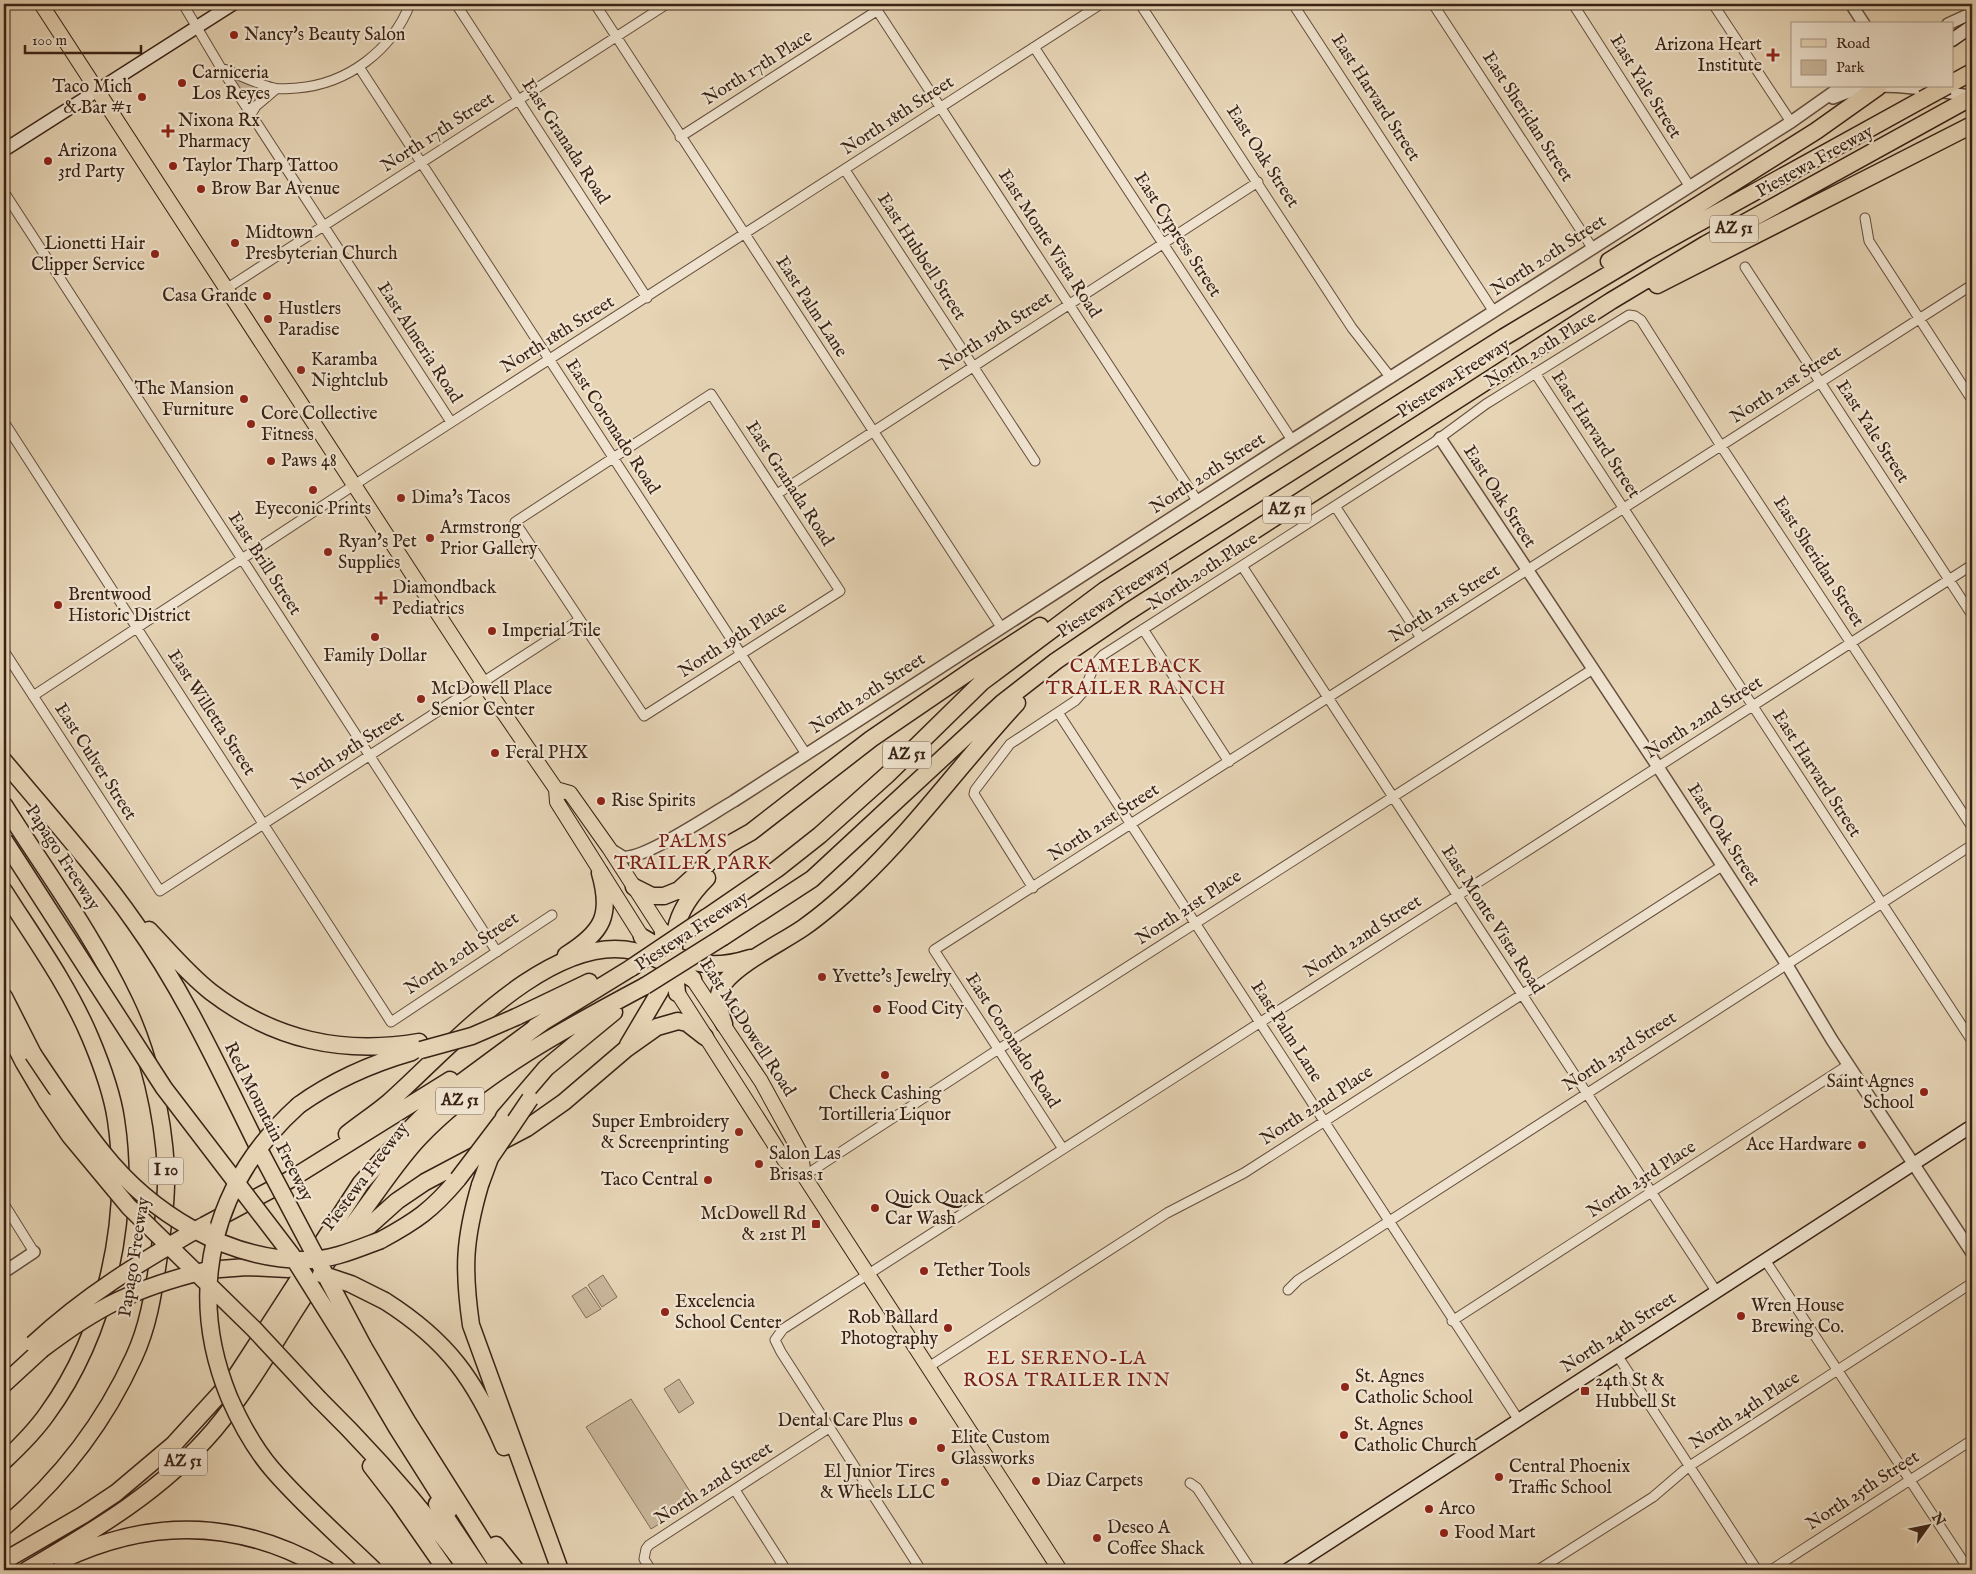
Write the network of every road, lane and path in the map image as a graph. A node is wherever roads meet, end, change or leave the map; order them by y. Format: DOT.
graph roads {
  1 [pos="41,4"];
  2 [pos="183,4"];
  3 [pos="233,4"];
  4 [pos="410,4"];
  5 [pos="456,4"];
  6 [pos="595,4"];
  7 [pos="667,4"];
  8 [pos="1101,4"];
  9 [pos="1140,4"];
  10 [pos="1293,4"];
  11 [pos="1433,4"];
  12 [pos="1573,4"];
  13 [pos="1713,4"];
  14 [pos="1851,4"];
  15 [pos="876,7"];
  16 [pos="1972,13"];
  17 [pos="1863,22"];
  18 [pos="1952,22"];
  19 [pos="1972,26"];
  20 [pos="197,27"];
  21 [pos="616,37"];
  22 [pos="1954,39"];
  23 [pos="1034,47"];
  24 [pos="359,67"];
  25 [pos="221,68"];
  26 [pos="1972,72"];
  27 [pos="1954,82"];
  28 [pos="1840,88"];
  29 [pos="1861,88"];
  30 [pos="1876,88"];
  31 [pos="1941,88"];
  32 [pos="1953,88"];
  33 [pos="276,89"];
  34 [pos="98,90"];
  35 [pos="1924,93"];
  36 [pos="1972,96"];
  37 [pos="519,100"];
  38 [pos="1822,102"];
  39 [pos="941,108"];
  40 [pos="251,114"];
  41 [pos="1791,122"];
  42 [pos="1972,125"];
  43 [pos="680,137"];
  44 [pos="4,150"];
  45 [pos="422,162"];
  46 [pos="845,170"];
  47 [pos="1258,182"];
  48 [pos="1690,187"];
  49 [pos="4,192"];
  50 [pos="1865,218"];
  51 [pos="324,226"];
  52 [pos="744,235"];
  53 [pos="1163,244"];
  54 [pos="1593,249"];
  55 [pos="1745,267"];
  56 [pos="1972,285"];
  57 [pos="226,289"];
  58 [pos="646,298"];
  59 [pos="1069,304"];
  60 [pos="1494,312"];
  61 [pos="1635,316"];
  62 [pos="1919,319"];
  63 [pos="1504,337"];
  64 [pos="550,360"];
  65 [pos="1520,361"];
  66 [pos="972,366"];
  67 [pos="1536,373"];
  68 [pos="1391,378"];
  69 [pos="1820,382"];
  70 [pos="1972,400"];
  71 [pos="4,422"];
  72 [pos="451,422"];
  73 [pos="872,431"];
  74 [pos="7,436"];
  75 [pos="1440,438"];
  76 [pos="1292,440"];
  77 [pos="1721,446"];
  78 [pos="613,459"];
  79 [pos="1035,462"];
  80 [pos="354,486"];
  81 [pos="777,494"];
  82 [pos="1198,502"];
  83 [pos="1335,506"];
  84 [pos="1623,509"];
  85 [pos="242,560"];
  86 [pos="1972,565"];
  87 [pos="1242,566"];
  88 [pos="1526,571"];
  89 [pos="1949,580"];
  90 [pos="1105,590"];
  91 [pos="840,591"];
  92 [pos="1972,615"];
  93 [pos="579,620"];
  94 [pos="1001,627"];
  95 [pos="137,628"];
  96 [pos="1143,629"];
  97 [pos="1421,638"];
  98 [pos="1851,643"];
  99 [pos="4,651"];
  100 [pos="741,654"];
  101 [pos="1056,661"];
  102 [pos="1593,669"];
  103 [pos="483,683"];
  104 [pos="33,696"];
  105 [pos="1328,698"];
  106 [pos="1752,706"];
  107 [pos="1059,714"];
  108 [pos="806,754"];
  109 [pos="370,756"];
  110 [pos="4,761"];
  111 [pos="1229,762"];
  112 [pos="1658,767"];
  113 [pos="556,790"];
  114 [pos="1392,797"];
  115 [pos="4,805"];
  116 [pos="264,825"];
  117 [pos="1131,825"];
  118 [pos="1972,827"];
  119 [pos="750,832"];
  120 [pos="4,840"];
  121 [pos="1972,846"];
  122 [pos="609,848"];
  123 [pos="4,853"];
  124 [pos="1722,866"];
  125 [pos="600,872"];
  126 [pos="103,881"];
  127 [pos="634,887"];
  128 [pos="1033,888"];
  129 [pos="4,891"];
  130 [pos="160,891"];
  131 [pos="1457,895"];
  132 [pos="1882,903"];
  133 [pos="552,915"];
  134 [pos="1196,924"];
  135 [pos="663,932"];
  136 [pos="642,937"];
  137 [pos="934,950"];
  138 [pos="497,952"];
  139 [pos="763,952"];
  140 [pos="668,959"];
  141 [pos="1787,965"];
  142 [pos="545,971"];
  143 [pos="693,979"];
  144 [pos="645,986"];
  145 [pos="677,993"];
  146 [pos="1522,994"];
  147 [pos="4,997"];
  148 [pos="543,1014"];
  149 [pos="516,1016"];
  150 [pos="391,1022"];
  151 [pos="1259,1023"];
  152 [pos="4,1024"];
  153 [pos="724,1024"];
  154 [pos="590,1032"];
  155 [pos="705,1037"];
  156 [pos="1972,1041"];
  157 [pos="626,1049"];
  158 [pos="998,1049"];
  159 [pos="1848,1065"];
  160 [pos="1586,1093"];
  161 [pos="1323,1121"];
  162 [pos="1972,1126"];
  163 [pos="1063,1149"];
  164 [pos="1914,1164"];
  165 [pos="804,1176"];
  166 [pos="290,1179"];
  167 [pos="1652,1193"];
  168 [pos="4,1204"];
  169 [pos="1388,1221"];
  170 [pos="34,1252"];
  171 [pos="1972,1253"];
  172 [pos="1765,1260"];
  173 [pos="322,1270"];
  174 [pos="4,1272"];
  175 [pos="866,1274"];
  176 [pos="1972,1283"];
  177 [pos="1288,1290"];
  178 [pos="1716,1291"];
  179 [pos="296,1310"];
  180 [pos="1452,1320"];
  181 [pos="37,1347"];
  182 [pos="354,1352"];
  183 [pos="1617,1355"];
  184 [pos="927,1368"];
  185 [pos="1837,1370"];
  186 [pos="4,1382"];
  187 [pos="319,1399"];
  188 [pos="1518,1419"];
  189 [pos="829,1428"];
  190 [pos="1972,1440"];
  191 [pos="4,1462"];
  192 [pos="434,1465"];
  193 [pos="1688,1467"];
  194 [pos="1910,1480"];
  195 [pos="1190,1483"];
  196 [pos="735,1490"];
  197 [pos="4,1527"];
  198 [pos="4,1561"];
  199 [pos="1294,1568"];
  200 [pos="5,1570"];
  201 [pos="27,1570"];
  202 [pos="40,1570"];
  203 [pos="327,1570"];
  204 [pos="374,1570"];
  205 [pos="446,1570"];
  206 [pos="468,1570"];
  207 [pos="481,1570"];
  208 [pos="489,1570"];
  209 [pos="501,1570"];
  210 [pos="516,1570"];
  211 [pos="560,1570"];
  212 [pos="651,1570"];
  213 [pos="786,1570"];
  214 [pos="921,1570"];
  215 [pos="1060,1570"];
  216 [pos="1251,1570"];
  217 [pos="1538,1570"];
  218 [pos="1757,1570"];
  219 [pos="1771,1570"];
  220 [pos="1969,1570"];
  1 -- 34 [label="main road"];
  2 -- 20 [label="street, East Almeria Road"];
  3 -- 20 [label="main road"];
  4 -- 24 [label="street"];
  5 -- 37 [label="street, East Granada Road"];
  6 -- 21 [label="street, East Palm Lane"];
  7 -- 21 [label="street, North 17th Street"];
  8 -- 23 [label="street, North 18th Street"];
  9 -- 47 [label="street, East Oak Street"];
  10 -- 60 [label="street, East Harvard Street"];
  11 -- 54 [label="street, East Sheridan Street"];
  12 -- 48 [label="street, East Yale Street"];
  13 -- 41 [label="street"];
  14 -- 17 [label="street"];
  15 -- 39 [label="street, East Monte Vista Road"];
  15 -- 43 [label="street, North 17th Place"];
  16 -- 18 [label="street"];
  19 -- 22 [label="main road"];
  20 -- 25 [label="street, East Almeria Road"];
  20 -- 34 [label="main road"];
  21 -- 37 [label="street, North 17th Street"];
  21 -- 43 [label="street, East Palm Lane"];
  23 -- 39 [label="street, North 18th Street"];
  23 -- 53 [label="street, East Cypress Street"];
  24 -- 33 [label="street"];
  24 -- 45 [label="street, East Coronado Road"];
  25 -- 33 [label="street"];
  25 -- 40 [label="street, East Almeria Road"];
  26 -- 27 [label="highway, Piestewa Freeway / AZ 51"];
  28 -- 38 [label="street, North 20th Street"];
  29 -- 38 [label="street, North 20th Street"];
  30 -- 63 [label="highway"];
  31 -- 35 [label="highway, Piestewa Freeway / AZ 51, bridge"];
  32 -- 36 [label="street, North 20th Street"];
  33 -- 40 [label="street"];
  34 -- 44 [label="main road"];
  34 -- 57 [label="main road"];
  35 -- 63 [label="highway, Piestewa Freeway / AZ 51"];
  36 -- 65 [label="highway, Piestewa Freeway / AZ 51"];
  37 -- 45 [label="street, North 17th Street"];
  37 -- 58 [label="street, East Granada Road"];
  38 -- 41 [label="street, North 20th Street"];
  39 -- 46 [label="street, North 18th Street"];
  39 -- 59 [label="street, East Monte Vista Road"];
  40 -- 51 [label="street, East Almeria Road"];
  41 -- 48 [label="street, North 20th Street"];
  42 -- 65 [label="highway"];
  43 -- 52 [label="street, East Palm Lane"];
  45 -- 51 [label="street, North 17th Street"];
  45 -- 64 [label="street, East Coronado Road"];
  46 -- 52 [label="street, North 18th Street"];
  46 -- 66 [label="street, East Hubbell Street"];
  47 -- 53 [label="street, North 19th Street"];
  47 -- 68 [label="street, East Oak Street"];
  48 -- 54 [label="street, North 20th Street"];
  49 -- 85 [label="street, East Brill Street"];
  50 -- 62 [label="street"];
  51 -- 57 [label="street, North 17th Street"];
  51 -- 72 [label="street, East Almeria Road"];
  52 -- 58 [label="street, North 18th Street"];
  52 -- 73 [label="street, East Palm Lane"];
  53 -- 59 [label="street, North 19th Street"];
  53 -- 76 [label="street, East Cypress Street"];
  54 -- 60 [label="street, North 20th Street"];
  55 -- 69 [label="street, East Yale Street"];
  56 -- 62 [label="street, North 21st Street"];
  57 -- 80 [label="main road"];
  58 -- 64 [label="street, North 18th Street"];
  59 -- 66 [label="street, North 19th Street"];
  59 -- 82 [label="street, East Monte Vista Road"];
  60 -- 68 [label="street, North 20th Street"];
  61 -- 67 [label="street, North 20th Place"];
  61 -- 77 [label="street, East Sheridan Street"];
  62 -- 69 [label="street, North 21st Street"];
  62 -- 70 [label="street"];
  63 -- 90 [label="highway, Piestewa Freeway / AZ 51"];
  64 -- 72 [label="street, North 18th Street"];
  64 -- 78 [label="street, East Coronado Road"];
  65 -- 101 [label="highway, Piestewa Freeway / AZ 51"];
  66 -- 73 [label="street, North 19th Street"];
  66 -- 79 [label="street, East Hubbell Street"];
  67 -- 75 [label="street, North 20th Place"];
  67 -- 84 [label="street, East Harvard Street"];
  68 -- 76 [label="street, North 20th Street"];
  69 -- 77 [label="street, North 21st Street"];
  69 -- 89 [label="street, East Yale Street"];
  71 -- 74 [label="street, East Willetta Street"];
  72 -- 80 [label="street, North 18th Street"];
  73 -- 81 [label="street, North 19th Street"];
  73 -- 94 [label="street, East Palm Lane"];
  74 -- 95 [label="street, East Willetta Street"];
  75 -- 83 [label="street, North 20th Place"];
  75 -- 88 [label="street, East Oak Street"];
  76 -- 82 [label="street, North 20th Street"];
  77 -- 84 [label="street, North 21st Street"];
  77 -- 98 [label="street, East Sheridan Street"];
  78 -- 81 [label="street, East Granada Road"];
  78 -- 93 [label="street"];
  78 -- 100 [label="street, East Coronado Road"];
  80 -- 85 [label="street, North 18th Street"];
  80 -- 103 [label="main road"];
  81 -- 91 [label="street, East Granada Road"];
  82 -- 94 [label="street, North 20th Street"];
  83 -- 87 [label="street, North 20th Place"];
  83 -- 97 [label="street"];
  84 -- 88 [label="street, North 21st Street"];
  84 -- 106 [label="street, East Harvard Street"];
  85 -- 95 [label="street, North 18th Street"];
  85 -- 109 [label="street, East Brill Street"];
  86 -- 89 [label="street, North 22nd Street"];
  87 -- 96 [label="street, North 20th Place"];
  87 -- 105 [label="street, East Monte Vista Road"];
  88 -- 97 [label="street, North 21st Street"];
  88 -- 102 [label="street, East Oak Street"];
  89 -- 92 [label="street, East Yale Street"];
  89 -- 98 [label="street, North 22nd Street"];
  90 -- 119 [label="highway"];
  90 -- 148 [label="highway, Piestewa Freeway / AZ 51, bridge"];
  91 -- 100 [label="street, North 19th Place"];
  93 -- 100 [label="street, North 19th Place"];
  93 -- 103 [label="street, North 19th Street"];
  94 -- 108 [label="street, North 20th Street"];
  95 -- 104 [label="street, North 18th Street"];
  95 -- 116 [label="street, East Willetta Street"];
  96 -- 107 [label="street, North 20th Place"];
  96 -- 111 [label="street"];
  97 -- 105 [label="street, North 21st Street"];
  98 -- 106 [label="street, North 22nd Street"];
  98 -- 118 [label="street, East Sheridan Street"];
  99 -- 104 [label="street, East Culver Street"];
  100 -- 108 [label="street, East Coronado Road"];
  101 -- 139 [label="highway"];
  101 -- 144 [label="highway, Piestewa Freeway / AZ 51, bridge"];
  102 -- 112 [label="street, East Oak Street"];
  102 -- 114 [label="street, North 21st Place"];
  103 -- 109 [label="street, North 19th Street"];
  103 -- 113 [label="main road"];
  104 -- 130 [label="street, East Culver Street"];
  105 -- 111 [label="street, North 21st Street"];
  105 -- 114 [label="street, East Monte Vista Road"];
  106 -- 112 [label="street, North 22nd Street"];
  106 -- 132 [label="street, East Harvard Street"];
  107 -- 117 [label="street, East Palm Lane"];
  107 -- 128 [label="street, North 20th Place"];
  108 -- 122 [label="street, North 20th Street"];
  109 -- 116 [label="street, North 19th Street"];
  109 -- 138 [label="street, East Brill Street"];
  110 -- 126 [label="highway, Red Mountain Freeway"];
  111 -- 117 [label="street, North 21st Street"];
  112 -- 124 [label="street, East Oak Street"];
  112 -- 131 [label="street, North 22nd Street"];
  113 -- 122 [label="main road"];
  113 -- 125 [label="main road"];
  114 -- 131 [label="street, East Monte Vista Road"];
  114 -- 134 [label="street, North 21st Place"];
  115 -- 197 [label="highway, Papago Freeway / I 10"];
  116 -- 130 [label="street, North 19th Street"];
  116 -- 150 [label="street, East Willetta Street"];
  117 -- 128 [label="street, North 21st Street"];
  117 -- 134 [label="street, East Palm Lane"];
  119 -- 127 [label="highway"];
  119 -- 140 [label="highway"];
  120 -- 182 [label="highway, bridge"];
  121 -- 132 [label="street, North 23rd Street"];
  122 -- 127 [label="main road"];
  123 -- 182 [label="highway, bridge"];
  124 -- 141 [label="street, East Oak Street"];
  124 -- 146 [label="street, North 22nd Place"];
  125 -- 136 [label="main road"];
  125 -- 142 [label="highway"];
  126 -- 149 [label="highway, bridge"];
  126 -- 182 [label="highway, Red Mountain Freeway, bridge"];
  127 -- 135 [label="main road"];
  128 -- 137 [label="street, North 21st Street"];
  129 -- 191 [label="highway, Papago Freeway"];
  131 -- 146 [label="street, East Monte Vista Road"];
  131 -- 151 [label="street, North 22nd Street"];
  132 -- 141 [label="street, North 23rd Street"];
  132 -- 156 [label="street, East Harvard Street"];
  133 -- 138 [label="street, North 20th Street"];
  134 -- 151 [label="street, East Palm Lane"];
  134 -- 158 [label="street, North 21st Place"];
  135 -- 140 [label="highway"];
  136 -- 140 [label="highway"];
  137 -- 158 [label="street, East Coronado Road"];
  138 -- 150 [label="street, North 20th Street"];
  139 -- 140 [label="highway"];
  139 -- 153 [label="highway"];
  140 -- 142 [label="highway"];
  140 -- 143 [label="highway"];
  140 -- 145 [label="highway"];
  140 -- 157 [label="highway"];
  141 -- 159 [label="street, East Oak Street"];
  141 -- 160 [label="street, North 23rd Street"];
  142 -- 166 [label="highway"];
  143 -- 153 [label="main road, East McDowell Road"];
  144 -- 154 [label="highway"];
  144 -- 173 [label="highway, Piestewa Freeway / AZ 51"];
  145 -- 155 [label="main road, East McDowell Road"];
  146 -- 160 [label="street, East Monte Vista Road"];
  146 -- 161 [label="street, North 22nd Place"];
  147 -- 154 [label="highway, bridge"];
  148 -- 149 [label="highway"];
  148 -- 166 [label="highway, Piestewa Freeway / AZ 51"];
  148 -- 198 [label="highway"];
  149 -- 204 [label="highway, bridge"];
  151 -- 161 [label="street, East Palm Lane"];
  151 -- 163 [label="street, North 22nd Street"];
  152 -- 187 [label="highway, bridge"];
  153 -- 165 [label="main road, East McDowell Road"];
  154 -- 211 [label="highway, bridge"];
  155 -- 157 [label="highway"];
  155 -- 165 [label="main road, East McDowell Road"];
  157 -- 173 [label="highway"];
  158 -- 163 [label="street, East Coronado Road"];
  158 -- 165 [label="street, North 21st Place"];
  159 -- 164 [label="street, East Oak Street"];
  159 -- 167 [label="street, North 23rd Place"];
  160 -- 167 [label="street, East Monte Vista Road"];
  160 -- 169 [label="street, North 23rd Street"];
  161 -- 169 [label="street, East Palm Lane"];
  161 -- 184 [label="street, North 22nd Place"];
  162 -- 164 [label="main road, North 24th Street"];
  163 -- 175 [label="street, North 22nd Street"];
  164 -- 171 [label="street, East Oak Street"];
  164 -- 172 [label="main road, North 24th Street"];
  165 -- 175 [label="main road, East McDowell Road"];
  166 -- 181 [label="highway, Piestewa Freeway / AZ 51, bridge"];
  167 -- 178 [label="street, East Monte Vista Road"];
  167 -- 180 [label="street, North 23rd Place"];
  168 -- 170 [label="street"];
  169 -- 177 [label="street, North 23rd Street"];
  169 -- 180 [label="street, East Palm Lane"];
  170 -- 174 [label="street"];
  172 -- 178 [label="main road, North 24th Street"];
  172 -- 185 [label="street"];
  173 -- 179 [label="highway, Piestewa Freeway / AZ 51"];
  175 -- 184 [label="main road, East McDowell Road"];
  175 -- 189 [label="street, North 22nd Street"];
  176 -- 185 [label="street, North 24th Place"];
  178 -- 183 [label="main road, North 24th Street"];
  179 -- 200 [label="highway"];
  179 -- 201 [label="highway, Piestewa Freeway / AZ 51"];
  180 -- 188 [label="street, East Palm Lane"];
  181 -- 186 [label="highway"];
  181 -- 211 [label="highway, bridge"];
  182 -- 192 [label="highway, Red Mountain Freeway"];
  182 -- 207 [label="highway"];
  182 -- 208 [label="highway"];
  183 -- 188 [label="main road, North 24th Street"];
  183 -- 193 [label="street"];
  184 -- 215 [label="main road, East McDowell Road"];
  185 -- 193 [label="street, North 24th Place"];
  185 -- 194 [label="street"];
  187 -- 205 [label="highway"];
  187 -- 206 [label="highway"];
  188 -- 199 [label="main road, North 24th Street"];
  189 -- 196 [label="street, North 22nd Street"];
  189 -- 214 [label="street"];
  190 -- 194 [label="street, North 25th Street"];
  192 -- 209 [label="highway, Red Mountain Freeway"];
  192 -- 210 [label="highway"];
  193 -- 217 [label="street, North 24th Place"];
  193 -- 218 [label="street"];
  194 -- 219 [label="street, North 25th Street"];
  194 -- 220 [label="street"];
  195 -- 216 [label="street"];
  196 -- 212 [label="street, North 22nd Street"];
  196 -- 213 [label="street"];
  202 -- 203 [label="highway"];
}
